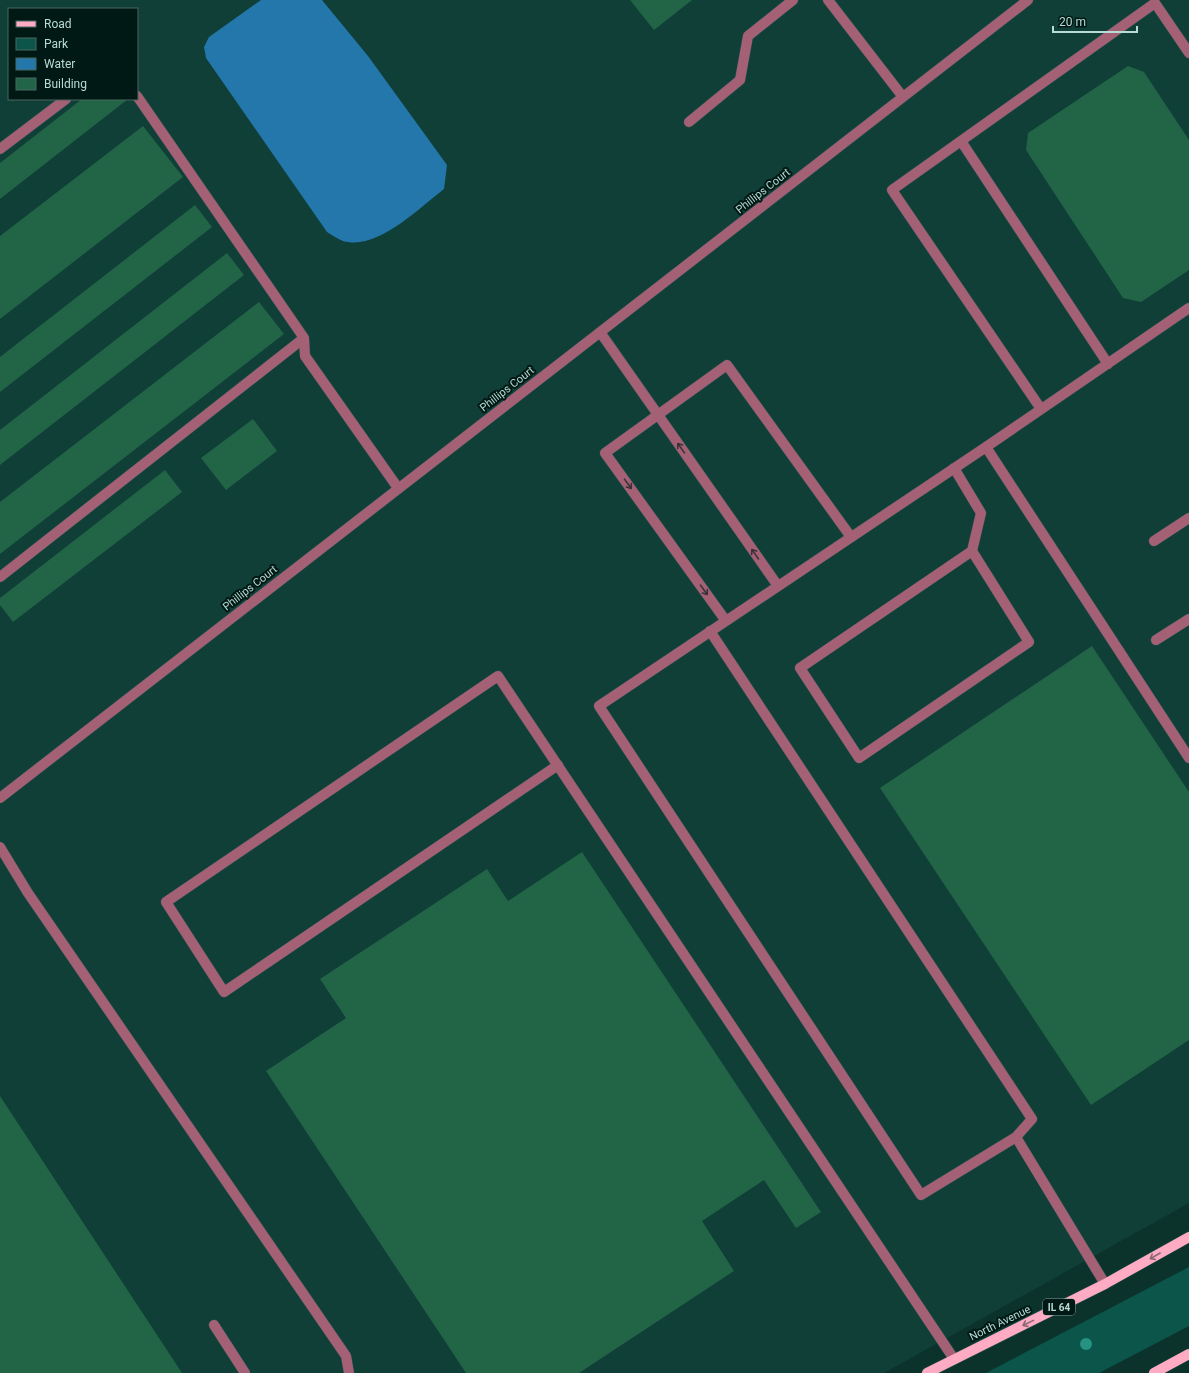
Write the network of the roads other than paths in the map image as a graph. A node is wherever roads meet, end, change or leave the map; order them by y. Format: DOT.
graph roads {
  1 [pos="793,0"];
  2 [pos="828,0"];
  3 [pos="1028,0"];
  4 [pos="1189,53"];
  5 [pos="138,97"];
  6 [pos="903,97"];
  7 [pos="65,100"];
  8 [pos="689,122"];
  9 [pos="961,141"];
  10 [pos="0,149"];
  11 [pos="1189,308"];
  12 [pos="600,332"];
  13 [pos="304,338"];
  14 [pos="1108,364"];
  15 [pos="1041,410"];
  16 [pos="658,415"];
  17 [pos="986,447"];
  18 [pos="954,468"];
  19 [pos="398,488"];
  20 [pos="1189,518"];
  21 [pos="851,537"];
  22 [pos="1154,541"];
  23 [pos="972,551"];
  24 [pos="0,577"];
  25 [pos="778,586"];
  26 [pos="1189,619"];
  27 [pos="726,621"];
  28 [pos="710,631"];
  29 [pos="1156,640"];
  30 [pos="1189,758"];
  31 [pos="558,765"];
  32 [pos="0,798"];
  33 [pos="0,847"];
  34 [pos="1016,1137"];
  35 [pos="1189,1236"];
  36 [pos="1105,1284"];
  37 [pos="214,1324"];
  38 [pos="1189,1354"];
  39 [pos="954,1359"];
  40 [pos="245,1373"];
  41 [pos="349,1373"];
  42 [pos="926,1373"];
  43 [pos="1154,1373"];
  1 -- 8 [label="street"];
  2 -- 6 [label="street"];
  3 -- 6 [label="street, Phillips Court"];
  4 -- 9 [label="street"];
  5 -- 13 [label="street"];
  6 -- 12 [label="street, Phillips Court"];
  7 -- 10 [label="street"];
  9 -- 14 [label="street"];
  9 -- 15 [label="street"];
  11 -- 14 [label="street"];
  12 -- 16 [label="street"];
  12 -- 19 [label="street, Phillips Court"];
  13 -- 19 [label="street"];
  13 -- 24 [label="street"];
  14 -- 15 [label="street"];
  15 -- 17 [label="street"];
  16 -- 21 [label="street"];
  25 -- 16 [label="street, one-way"];
  16 -- 27 [label="street, one-way"];
  17 -- 18 [label="street"];
  17 -- 30 [label="street"];
  18 -- 21 [label="street"];
  18 -- 23 [label="street"];
  19 -- 32 [label="street, Phillips Court"];
  20 -- 22 [label="street"];
  21 -- 25 [label="street"];
  23 -- 23 [label="street"];
  25 -- 27 [label="street"];
  26 -- 29 [label="street"];
  27 -- 28 [label="street"];
  28 -- 34 [label="street"];
  28 -- 34 [label="street"];
  31 -- 31 [label="street"];
  31 -- 39 [label="street"];
  33 -- 41 [label="street"];
  34 -- 36 [label="street"];
  35 -- 36 [label="main road, North Avenue / IL 64, one-way"];
  36 -- 39 [label="main road, North Avenue / IL 64, one-way"];
  37 -- 40 [label="street"];
  38 -- 43 [label="main road"];
  39 -- 42 [label="main road, North Avenue / IL 64"];
}
